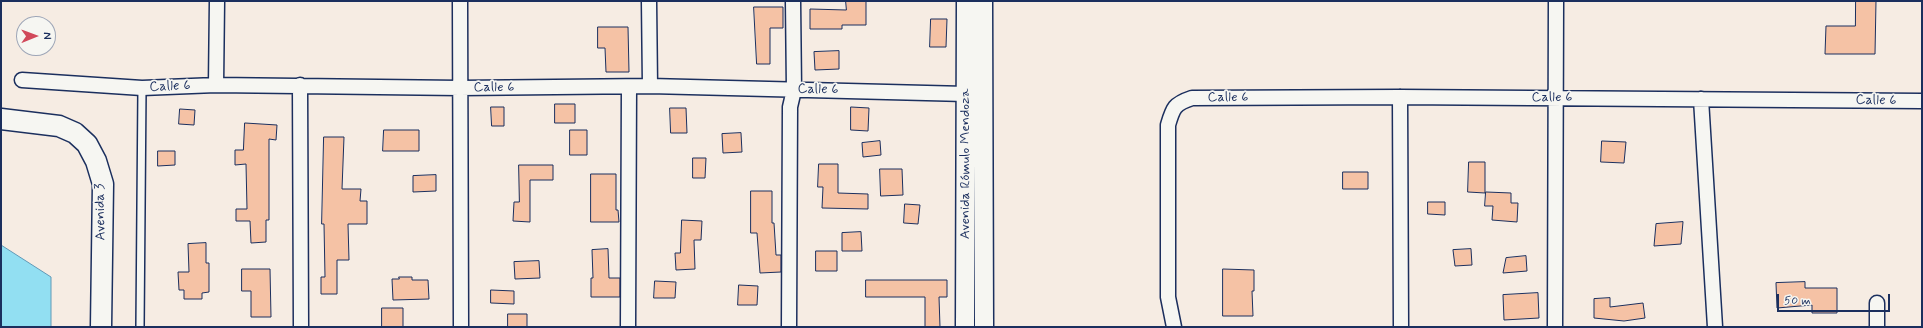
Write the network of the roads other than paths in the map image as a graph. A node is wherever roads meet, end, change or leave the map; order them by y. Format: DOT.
graph roads {
  1 [pos="217,1"];
  2 [pos="460,1"];
  3 [pos="649,1"];
  4 [pos="794,1"];
  5 [pos="966,1"];
  6 [pos="983,1"];
  7 [pos="1556,1"];
  8 [pos="22,80"];
  9 [pos="216,85"];
  10 [pos="300,85"];
  11 [pos="650,86"];
  12 [pos="629,87"];
  13 [pos="142,88"];
  14 [pos="460,88"];
  15 [pos="794,90"];
  16 [pos="966,94"];
  17 [pos="1400,96"];
  18 [pos="1556,98"];
  19 [pos="1701,99"];
  20 [pos="1922,101"];
  21 [pos="1,119"];
  22 [pos="1877,303"];
  23 [pos="101,327"];
  24 [pos="140,327"];
  25 [pos="301,327"];
  26 [pos="460,327"];
  27 [pos="628,327"];
  28 [pos="789,327"];
  29 [pos="965,327"];
  30 [pos="984,327"];
  31 [pos="1174,327"];
  32 [pos="1401,327"];
  33 [pos="1555,327"];
  34 [pos="1715,327"];
  35 [pos="1877,327"];
  1 -- 9 [label="street"];
  2 -- 14 [label="street"];
  3 -- 11 [label="street"];
  4 -- 15 [label="street"];
  5 -- 16 [label="street, Avenida Rómulo Mendoza"];
  6 -- 30 [label="street, Avenida Rómulo Mendoza"];
  7 -- 18 [label="street"];
  8 -- 13 [label="street, Calle 6"];
  9 -- 10 [label="street, Calle 6"];
  9 -- 13 [label="street, Calle 6"];
  10 -- 14 [label="street, Calle 6"];
  10 -- 25 [label="street"];
  11 -- 12 [label="street, Calle 6"];
  11 -- 15 [label="street, Calle 6"];
  12 -- 14 [label="street, Calle 6"];
  12 -- 27 [label="street"];
  13 -- 24 [label="lane"];
  14 -- 26 [label="street"];
  15 -- 16 [label="street, Calle 6"];
  15 -- 28 [label="street"];
  16 -- 29 [label="street, Avenida Rómulo Mendoza"];
  17 -- 18 [label="street, Calle 6"];
  17 -- 31 [label="street, Calle 6"];
  17 -- 32 [label="street"];
  18 -- 19 [label="street, Calle 6"];
  18 -- 33 [label="street"];
  19 -- 20 [label="street, Calle 6"];
  19 -- 34 [label="street"];
  21 -- 23 [label="main road, Avenida 3"];
  22 -- 35 [label="street"];
}
